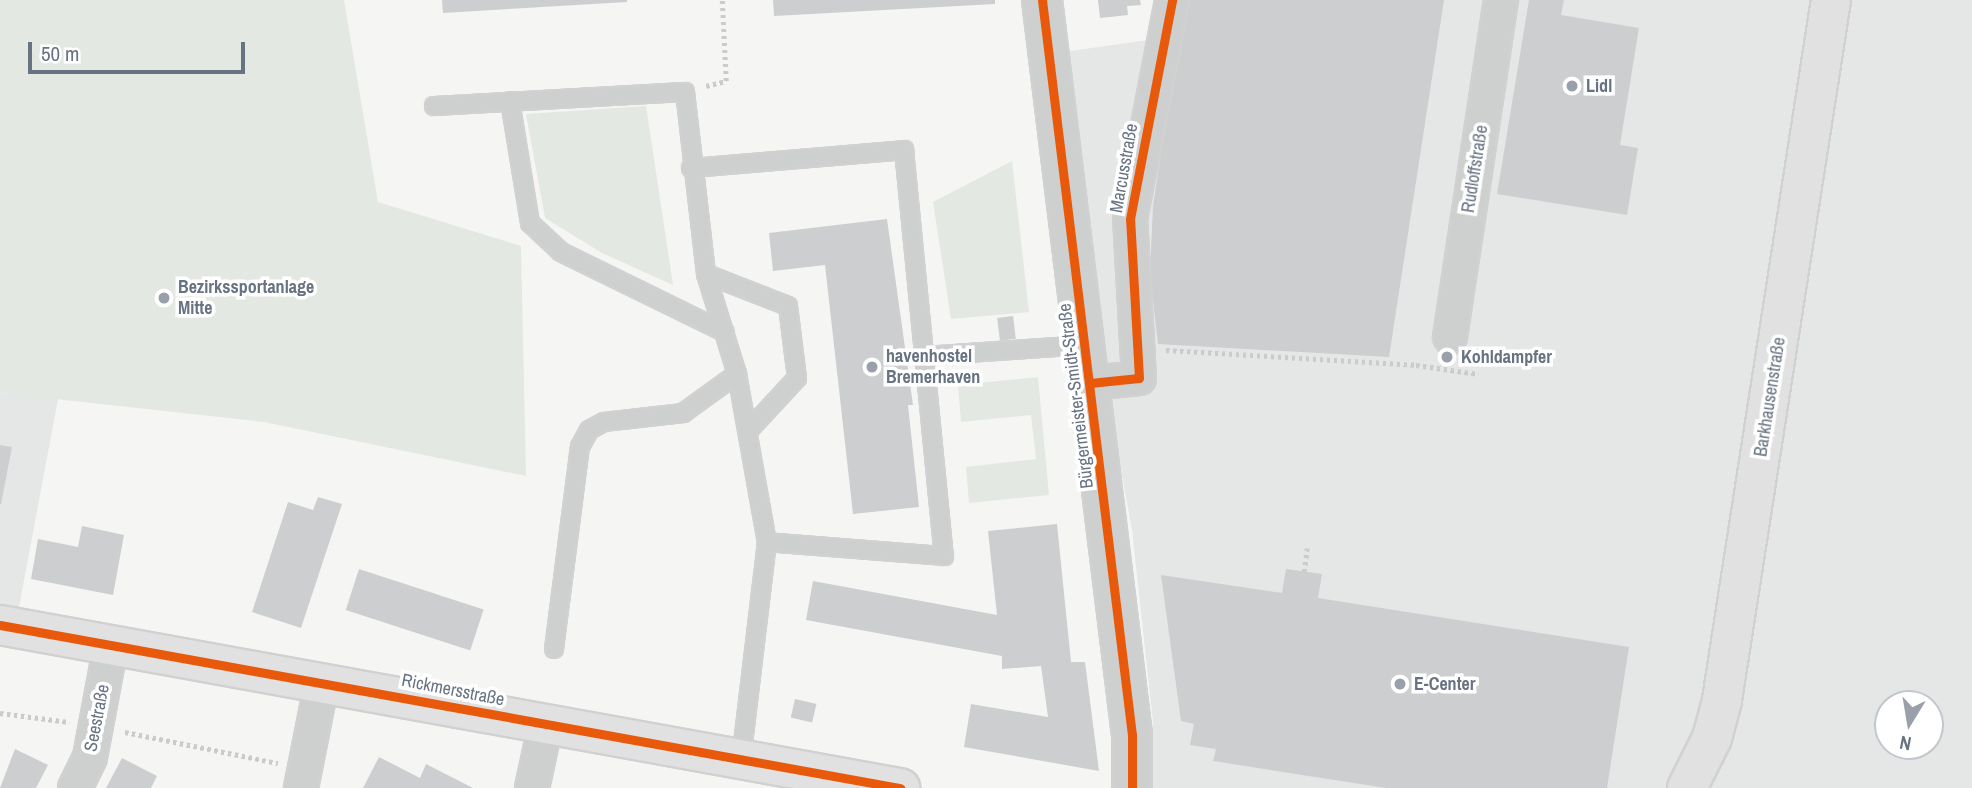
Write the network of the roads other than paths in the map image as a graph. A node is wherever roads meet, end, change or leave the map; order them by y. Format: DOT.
graph roads {
  1 [pos="1042,0"];
  2 [pos="1171,0"];
  3 [pos="1501,0"];
  4 [pos="1831,0"];
  5 [pos="510,102"];
  6 [pos="434,106"];
  7 [pos="691,168"];
  8 [pos="706,274"];
  9 [pos="724,332"];
  10 [pos="1450,337"];
  11 [pos="1086,345"];
  12 [pos="924,356"];
  13 [pos="737,374"];
  14 [pos="1090,383"];
  15 [pos="749,430"];
  16 [pos="766,542"];
  17 [pos="0,625"];
  18 [pos="111,645"];
  19 [pos="554,649"];
  20 [pos="322,682"];
  21 [pos="546,723"];
  22 [pos="741,762"];
  23 [pos="303,778"];
  24 [pos="75,788"];
  25 [pos="532,788"];
  26 [pos="900,788"];
  27 [pos="1132,788"];
  28 [pos="1687,788"];
  1 -- 11 [label="street, Bürgermeister-Smidt-Straße"];
  2 -- 14 [label="street, Marcusstraße"];
  3 -- 10 [label="street, Rudloffstraße"];
  4 -- 28 [label="main road, Barkhausenstraße"];
  5 -- 6 [label="lane"];
  5 -- 7 [label="lane"];
  5 -- 9 [label="lane"];
  7 -- 8 [label="lane"];
  7 -- 12 [label="lane"];
  8 -- 9 [label="lane"];
  8 -- 15 [label="lane"];
  9 -- 13 [label="lane"];
  11 -- 12 [label="lane"];
  11 -- 14 [label="street, Bürgermeister-Smidt-Straße"];
  12 -- 16 [label="lane"];
  13 -- 15 [label="lane"];
  13 -- 19 [label="lane"];
  14 -- 27 [label="street, Bürgermeister-Smidt-Straße"];
  15 -- 16 [label="lane"];
  16 -- 22 [label="lane"];
  17 -- 18 [label="main road, Rickmersstraße"];
  18 -- 20 [label="main road, Rickmersstraße"];
  18 -- 24 [label="street, Seestraße"];
  20 -- 21 [label="main road, Rickmersstraße"];
  20 -- 23 [label="street"];
  21 -- 22 [label="main road, Rickmersstraße"];
  21 -- 25 [label="street"];
  22 -- 26 [label="main road, Rickmersstraße"];
}
